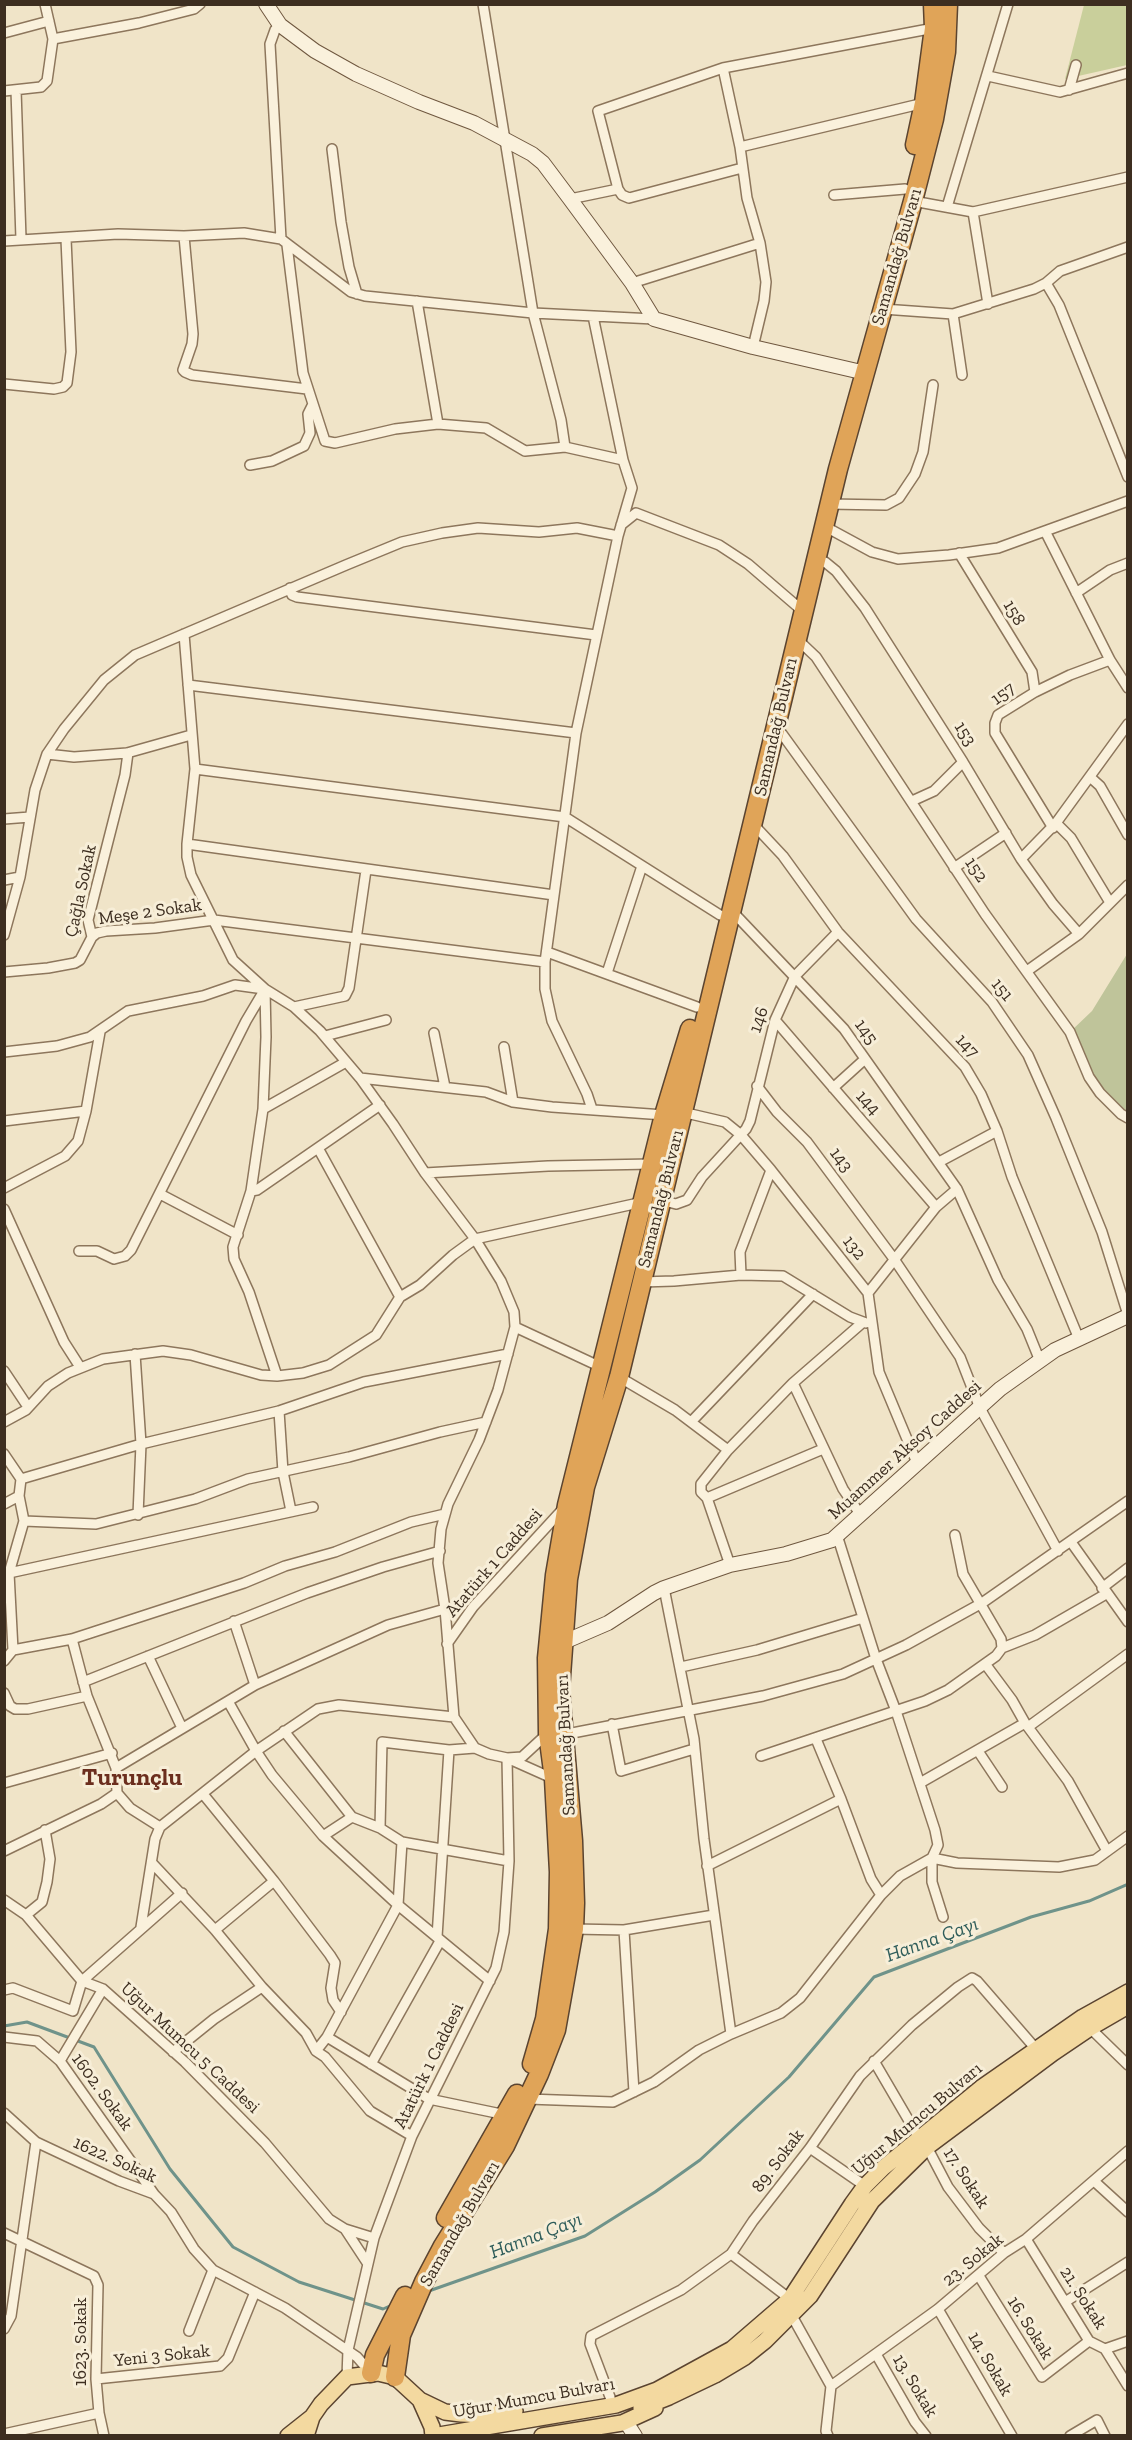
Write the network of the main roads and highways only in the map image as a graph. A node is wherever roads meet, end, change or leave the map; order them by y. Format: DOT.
graph roads {
  1 [pos="933,4"];
  2 [pos="948,4"];
  3 [pos="909,195"];
  4 [pos="726,913"];
  5 [pos="673,1113"];
  6 [pos="652,1201"];
  7 [pos="555,1734"];
  8 [pos="1128,1992"];
  9 [pos="1128,2006"];
  10 [pos="923,2142"];
  11 [pos="438,2242"];
  12 [pos="395,2334"];
  13 [pos="371,2373"];
  14 [pos="395,2377"];
  15 [pos="663,2394"];
  16 [pos="420,2400"];
  17 [pos="312,2417"];
  18 [pos="439,2435"];
  19 [pos="545,2435"];
  20 [pos="288,2436"];
  21 [pos="306,2436"];
  22 [pos="433,2436"];
  23 [pos="481,2436"];
  1 -- 3 [label="highway, Samandağ Bulvarı"];
  2 -- 3 [label="highway, Samandağ Bulvarı"];
  3 -- 4 [label="highway, Samandağ Bulvarı"];
  3 -- 4 [label="highway, Samandağ Bulvarı"];
  4 -- 5 [label="highway, Samandağ Bulvarı"];
  4 -- 5 [label="highway, Samandağ Bulvarı"];
  5 -- 6 [label="highway, Samandağ Bulvarı"];
  5 -- 6 [label="highway, Samandağ Bulvarı"];
  6 -- 7 [label="highway, Samandağ Bulvarı"];
  6 -- 7 [label="highway, Samandağ Bulvarı"];
  7 -- 11 [label="highway, Samandağ Bulvarı"];
  7 -- 11 [label="highway, Samandağ Bulvarı"];
  8 -- 10 [label="main road, Uğur Mumcu Bulvarı"];
  9 -- 10 [label="main road, Uğur Mumcu Bulvarı"];
  10 -- 15 [label="main road, Uğur Mumcu Bulvarı"];
  10 -- 15 [label="main road, Uğur Mumcu Bulvarı"];
  11 -- 12 [label="highway, Samandağ Bulvarı"];
  12 -- 13 [label="highway, Samandağ Bulvarı"];
  12 -- 14 [label="highway, Samandağ Bulvarı"];
  13 -- 14 [label="main road"];
  13 -- 17 [label="main road"];
  14 -- 16 [label="main road"];
  15 -- 16 [label="main road"];
  15 -- 18 [label="main road, Uğur Mumcu Bulvarı"];
  15 -- 19 [label="main road"];
  15 -- 23 [label="main road, Uğur Mumcu Bulvarı"];
  16 -- 22 [label="main road"];
  17 -- 20 [label="main road"];
  17 -- 21 [label="main road"];
}
